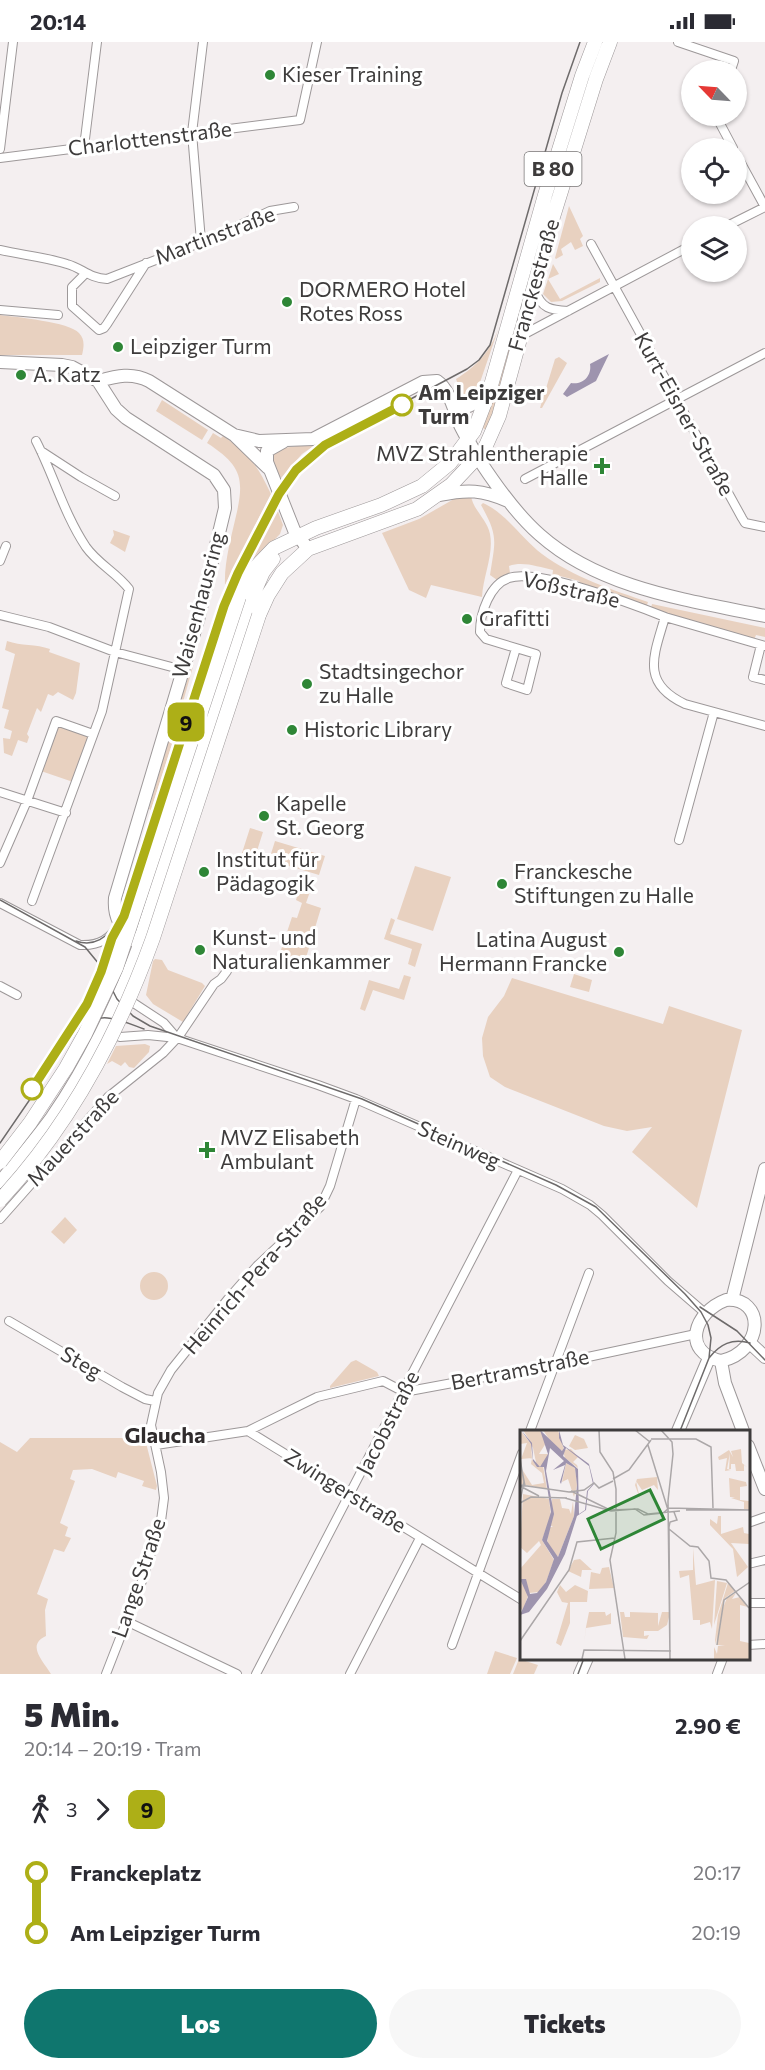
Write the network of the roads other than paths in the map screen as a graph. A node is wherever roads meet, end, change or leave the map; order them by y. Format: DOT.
graph roads {
  1 [pos="13,42"];
  2 [pos="97,42"];
  3 [pos="202,42"];
  4 [pos="317,42"];
  5 [pos="595,42"];
  6 [pos="610,42"];
  7 [pos="678,42"];
  8 [pos="728,60"];
  9 [pos="192,133"];
  10 [pos="84,147"];
  11 [pos="0,148"];
  12 [pos="0,158"];
  13 [pos="747,174"];
  14 [pos="294,207"];
  15 [pos="765,207"];
  16 [pos="747,216"];
  17 [pos="201,242"];
  18 [pos="591,244"];
  19 [pos="0,250"];
  20 [pos="681,251"];
  21 [pos="146,263"];
  22 [pos="85,274"];
  23 [pos="534,283"];
  24 [pos="613,286"];
  25 [pos="0,310"];
  26 [pos="569,311"];
  27 [pos="58,315"];
  28 [pos="519,338"];
  29 [pos="765,353"];
  30 [pos="0,362"];
  31 [pos="98,381"];
  32 [pos="490,389"];
  33 [pos="675,400"];
  34 [pos="452,403"];
  35 [pos="234,435"];
  36 [pos="36,441"];
  37 [pos="287,441"];
  38 [pos="468,441"];
  39 [pos="40,450"];
  40 [pos="478,458"];
  41 [pos="268,468"];
  42 [pos="525,479"];
  43 [pos="440,495"];
  44 [pos="114,496"];
  45 [pos="508,501"];
  46 [pos="765,527"];
  47 [pos="298,537"];
  48 [pos="6,546"];
  49 [pos="308,549"];
  50 [pos="0,561"];
  51 [pos="254,591"];
  52 [pos="0,615"];
  53 [pos="765,616"];
  54 [pos="665,617"];
  55 [pos="763,646"];
  56 [pos="516,648"];
  57 [pos="115,652"];
  58 [pos="183,670"];
  59 [pos="765,680"];
  60 [pos="714,712"];
  61 [pos="765,726"];
  62 [pos="93,734"];
  63 [pos="0,792"];
  64 [pos="27,801"];
  65 [pos="66,813"];
  66 [pos="679,840"];
  67 [pos="0,863"];
  68 [pos="32,901"];
  69 [pos="0,903"];
  70 [pos="119,923"];
  71 [pos="139,945"];
  72 [pos="227,971"];
  73 [pos="0,986"];
  74 [pos="119,994"];
  75 [pos="17,995"];
  76 [pos="100,1032"];
  77 [pos="177,1038"];
  78 [pos="356,1099"];
  79 [pos="0,1162"];
  80 [pos="765,1169"];
  81 [pos="518,1170"];
  82 [pos="0,1182"];
  83 [pos="0,1200"];
  84 [pos="0,1219"];
  85 [pos="589,1273"];
  86 [pos="732,1300"];
  87 [pos="705,1313"];
  88 [pos="9,1321"];
  89 [pos="760,1321"];
  90 [pos="696,1334"];
  91 [pos="750,1343"];
  92 [pos="765,1357"];
  93 [pos="715,1359"];
  94 [pos="555,1364"];
  95 [pos="405,1392"];
  96 [pos="155,1401"];
  97 [pos="530,1430"];
  98 [pos="679,1430"];
  99 [pos="743,1430"];
  100 [pos="248,1431"];
  101 [pos="156,1445"];
  102 [pos="750,1456"];
  103 [pos="520,1458"];
  104 [pos="754,1477"];
  105 [pos="765,1489"];
  106 [pos="351,1495"];
  107 [pos="765,1517"];
  108 [pos="750,1522"];
  109 [pos="420,1538"];
  110 [pos="765,1560"];
  111 [pos="750,1564"];
  112 [pos="478,1573"];
  113 [pos="520,1599"];
  114 [pos="126,1621"];
  115 [pos="765,1644"];
  116 [pos="452,1645"];
  117 [pos="750,1645"];
  118 [pos="587,1659"];
  119 [pos="723,1659"];
  120 [pos="106,1674"];
  121 [pos="237,1674"];
  122 [pos="256,1674"];
  123 [pos="350,1674"];
  124 [pos="580,1674"];
  125 [pos="717,1674"];
  1 -- 11 [label="street"];
  2 -- 10 [label="street"];
  3 -- 9 [label="street"];
  4 -- 9 [label="street, Charlottenstraße"];
  5 -- 32 [label="main road, Franckestraße / B 80"];
  6 -- 23 [label="main road, Franckestraße / B 80"];
  7 -- 8 [label="street"];
  9 -- 10 [label="street, Charlottenstraße"];
  9 -- 17 [label="street"];
  10 -- 12 [label="street, Charlottenstraße"];
  13 -- 15 [label="street"];
  14 -- 17 [label="street, Martinstraße"];
  15 -- 16 [label="street"];
  17 -- 21 [label="street, Martinstraße"];
  18 -- 24 [label="street, Kurt-Eisner-Straße"];
  19 -- 22 [label="street"];
  20 -- 24 [label="street"];
  21 -- 22 [label="street"];
  21 -- 22 [label="street, Martinstraße"];
  23 -- 26 [label="street"];
  23 -- 28 [label="main road, Franckestraße / B 80"];
  24 -- 26 [label="street"];
  24 -- 33 [label="street, Kurt-Eisner-Straße"];
  25 -- 27 [label="street"];
  26 -- 28 [label="street"];
  28 -- 40 [label="main road, Franckestraße / B 80"];
  29 -- 33 [label="street"];
  30 -- 31 [label="street"];
  31 -- 35 [label="street"];
  31 -- 58 [label="street, Waisenhausring"];
  32 -- 34 [label="street"];
  32 -- 38 [label="main road, Franckestraße / B 80"];
  33 -- 42 [label="street"];
  33 -- 46 [label="street, Kurt-Eisner-Straße"];
  34 -- 37 [label="street"];
  34 -- 38 [label="street"];
  35 -- 37 [label="street"];
  35 -- 41 [label="street"];
  36 -- 39 [label="street"];
  37 -- 41 [label="street"];
  38 -- 40 [label="street"];
  38 -- 47 [label="main road, Franckestraße / B 80"];
  39 -- 44 [label="street"];
  39 -- 57 [label="street"];
  40 -- 43 [label="main road, Franckestraße / B 80"];
  40 -- 45 [label="street"];
  41 -- 47 [label="street"];
  43 -- 45 [label="street"];
  43 -- 49 [label="main road, Franckestraße / B 80"];
  45 -- 53 [label="street"];
  47 -- 49 [label="street"];
  47 -- 51 [label="main road"];
  47 -- 79 [label="main road, B 80, bridge"];
  48 -- 50 [label="street"];
  49 -- 51 [label="main road"];
  49 -- 83 [label="main road, Franckestraße / B 80, bridge"];
  51 -- 71 [label="main road"];
  52 -- 57 [label="street"];
  54 -- 55 [label="street, Voßstraße"];
  54 -- 56 [label="street, Voßstraße"];
  54 -- 60 [label="street"];
  55 -- 59 [label="street, Voßstraße"];
  56 -- 56 [label="street, Voßstraße"];
  57 -- 58 [label="street"];
  57 -- 62 [label="street"];
  58 -- 70 [label="street, Waisenhausring"];
  60 -- 61 [label="street"];
  60 -- 66 [label="street"];
  62 -- 64 [label="street"];
  62 -- 65 [label="street"];
  63 -- 64 [label="street"];
  64 -- 65 [label="street"];
  64 -- 67 [label="street"];
  65 -- 68 [label="street"];
  69 -- 70 [label="street"];
  70 -- 71 [label="street"];
  71 -- 74 [label="street"];
  72 -- 77 [label="street, Mauerstraße"];
  73 -- 75 [label="street"];
  74 -- 76 [label="street"];
  74 -- 77 [label="street"];
  76 -- 77 [label="street"];
  76 -- 82 [label="street"];
  77 -- 78 [label="street, Steinweg"];
  77 -- 84 [label="street, Mauerstraße"];
  78 -- 81 [label="street, Steinweg"];
  78 -- 96 [label="street, Heinrich-Pera-Straße"];
  80 -- 86 [label="street"];
  81 -- 87 [label="street, Steinweg"];
  81 -- 95 [label="street, Jacobstraße"];
  85 -- 94 [label="street"];
  86 -- 87 [label="street"];
  86 -- 89 [label="street"];
  87 -- 90 [label="street"];
  88 -- 96 [label="street, Steg"];
  89 -- 91 [label="street"];
  90 -- 93 [label="street"];
  90 -- 94 [label="street, Bertramstraße"];
  91 -- 92 [label="street"];
  91 -- 93 [label="street"];
  93 -- 98 [label="street"];
  93 -- 99 [label="street"];
  94 -- 95 [label="street, Bertramstraße"];
  94 -- 97 [label="street"];
  95 -- 100 [label="street"];
  95 -- 106 [label="street, Jacobstraße"];
  96 -- 101 [label="street, Heinrich-Pera-Straße"];
  100 -- 101 [label="street"];
  100 -- 106 [label="street, Zwingerstraße"];
  101 -- 114 [label="street, Lange Straße"];
  102 -- 104 [label="street"];
  103 -- 112 [label="street"];
  104 -- 105 [label="street"];
  106 -- 109 [label="street, Zwingerstraße"];
  106 -- 122 [label="street, Jacobstraße"];
  107 -- 108 [label="street"];
  109 -- 112 [label="street, Zwingerstraße"];
  109 -- 123 [label="street"];
  110 -- 111 [label="street"];
  112 -- 113 [label="street, Zwingerstraße"];
  112 -- 116 [label="street"];
  114 -- 120 [label="street, Lange Straße"];
  114 -- 121 [label="street"];
  115 -- 117 [label="street"];
  118 -- 124 [label="street"];
  119 -- 125 [label="street"];
}
